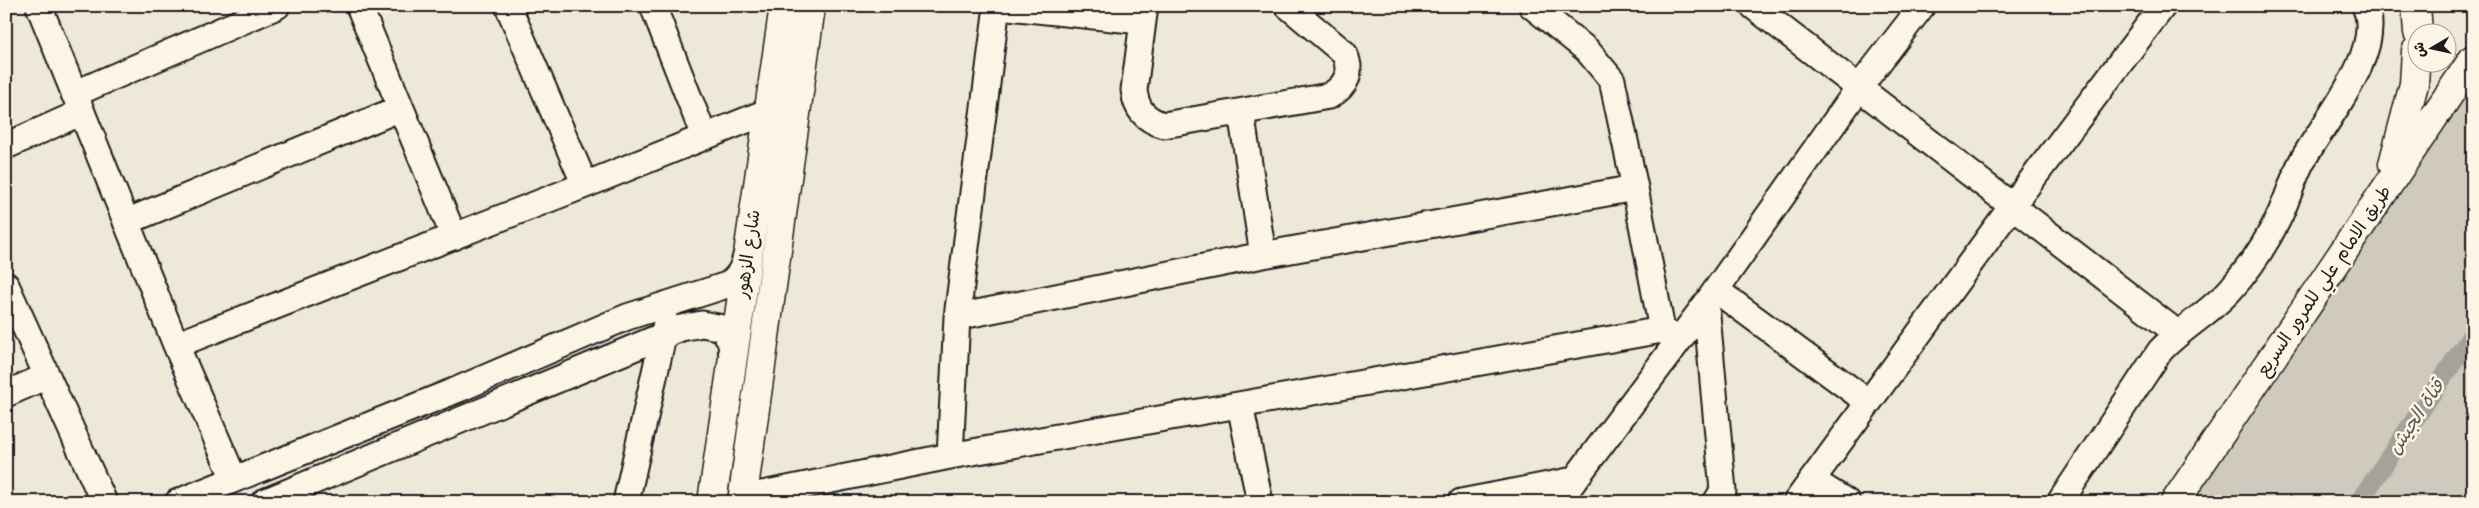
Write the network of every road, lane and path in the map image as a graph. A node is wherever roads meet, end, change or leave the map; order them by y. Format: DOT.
graph roads {
  1 [pos="39,6"];
  2 [pos="277,6"];
  3 [pos="359,6"];
  4 [pos="508,6"];
  5 [pos="652,6"];
  6 [pos="784,6"];
  7 [pos="812,6"];
  8 [pos="998,6"];
  9 [pos="1288,6"];
  10 [pos="1532,6"];
  11 [pos="1753,6"];
  12 [pos="1922,6"];
  13 [pos="2163,6"];
  14 [pos="2365,6"];
  15 [pos="2416,6"];
  16 [pos="1143,14"];
  17 [pos="2417,22"];
  18 [pos="2473,59"];
  19 [pos="2415,72"];
  20 [pos="1858,89"];
  21 [pos="78,103"];
  22 [pos="401,108"];
  23 [pos="769,111"];
  24 [pos="1242,112"];
  25 [pos="704,136"];
  26 [pos="6,146"];
  27 [pos="585,186"];
  28 [pos="1635,188"];
  29 [pos="2386,189"];
  30 [pos="2012,206"];
  31 [pos="126,222"];
  32 [pos="454,237"];
  33 [pos="748,251"];
  34 [pos="1263,255"];
  35 [pos="6,285"];
  36 [pos="1711,297"];
  37 [pos="671,301"];
  38 [pos="957,317"];
  39 [pos="2177,333"];
  40 [pos="1670,334"];
  41 [pos="664,336"];
  42 [pos="176,345"];
  43 [pos="732,363"];
  44 [pos="47,376"];
  45 [pos="6,394"];
  46 [pos="1868,402"];
  47 [pos="1240,405"];
  48 [pos="950,456"];
  49 [pos="234,480"];
  50 [pos="1574,480"];
  51 [pos="1812,480"];
  52 [pos="1721,498"];
  53 [pos="285,499"];
  54 [pos="742,500"];
  55 [pos="104,502"];
  56 [pos="178,502"];
  57 [pos="626,502"];
  58 [pos="712,502"];
  59 [pos="1260,502"];
  60 [pos="1461,502"];
  61 [pos="1558,502"];
  62 [pos="1796,502"];
  63 [pos="1846,502"];
  64 [pos="2060,502"];
  65 [pos="2175,502"];
  1 -- 21 [label="street"];
  2 -- 21 [label="street"];
  3 -- 22 [label="street"];
  4 -- 27 [label="street"];
  5 -- 25 [label="street"];
  6 -- 23 [label="main road, شارع الزهور"];
  7 -- 54 [label="main road, شارع الزهور"];
  8 -- 16 [label="street"];
  8 -- 38 [label="street"];
  9 -- 24 [label="street"];
  10 -- 28 [label="street"];
  11 -- 20 [label="street"];
  12 -- 20 [label="street"];
  13 -- 30 [label="street"];
  14 -- 39 [label="street"];
  15 -- 17 [label="main road"];
  16 -- 24 [label="street"];
  18 -- 29 [label="main road, طريق الامام علي للمرور السريع"];
  19 -- 29 [label="main road"];
  20 -- 30 [label="street"];
  20 -- 36 [label="street"];
  21 -- 26 [label="street"];
  21 -- 31 [label="street"];
  22 -- 31 [label="street"];
  22 -- 32 [label="street"];
  23 -- 25 [label="street"];
  23 -- 33 [label="main road, شارع الزهور"];
  24 -- 34 [label="street"];
  25 -- 27 [label="street"];
  27 -- 32 [label="street"];
  28 -- 34 [label="street"];
  28 -- 40 [label="street"];
  29 -- 65 [label="main road, طريق الامام علي للمرور السريع"];
  30 -- 39 [label="street"];
  30 -- 46 [label="street"];
  31 -- 42 [label="street"];
  32 -- 42 [label="street"];
  33 -- 37 [label="street"];
  33 -- 43 [label="main road, شارع الزهور"];
  34 -- 38 [label="street"];
  35 -- 44 [label="street"];
  36 -- 40 [label="street"];
  36 -- 46 [label="street"];
  36 -- 52 [label="street"];
  37 -- 41 [label="street"];
  37 -- 49 [label="street"];
  38 -- 48 [label="street"];
  39 -- 64 [label="street"];
  40 -- 47 [label="street"];
  40 -- 50 [label="street"];
  41 -- 43 [label="street"];
  41 -- 53 [label="street"];
  41 -- 57 [label="street"];
  42 -- 49 [label="street"];
  43 -- 58 [label="main road, شارع الزهور"];
  44 -- 45 [label="street"];
  44 -- 55 [label="street"];
  46 -- 51 [label="street"];
  47 -- 48 [label="street"];
  47 -- 59 [label="street"];
  48 -- 54 [label="street"];
  49 -- 56 [label="street"];
  50 -- 60 [label="street"];
  50 -- 61 [label="street"];
  51 -- 62 [label="street"];
  51 -- 63 [label="street"];
}
